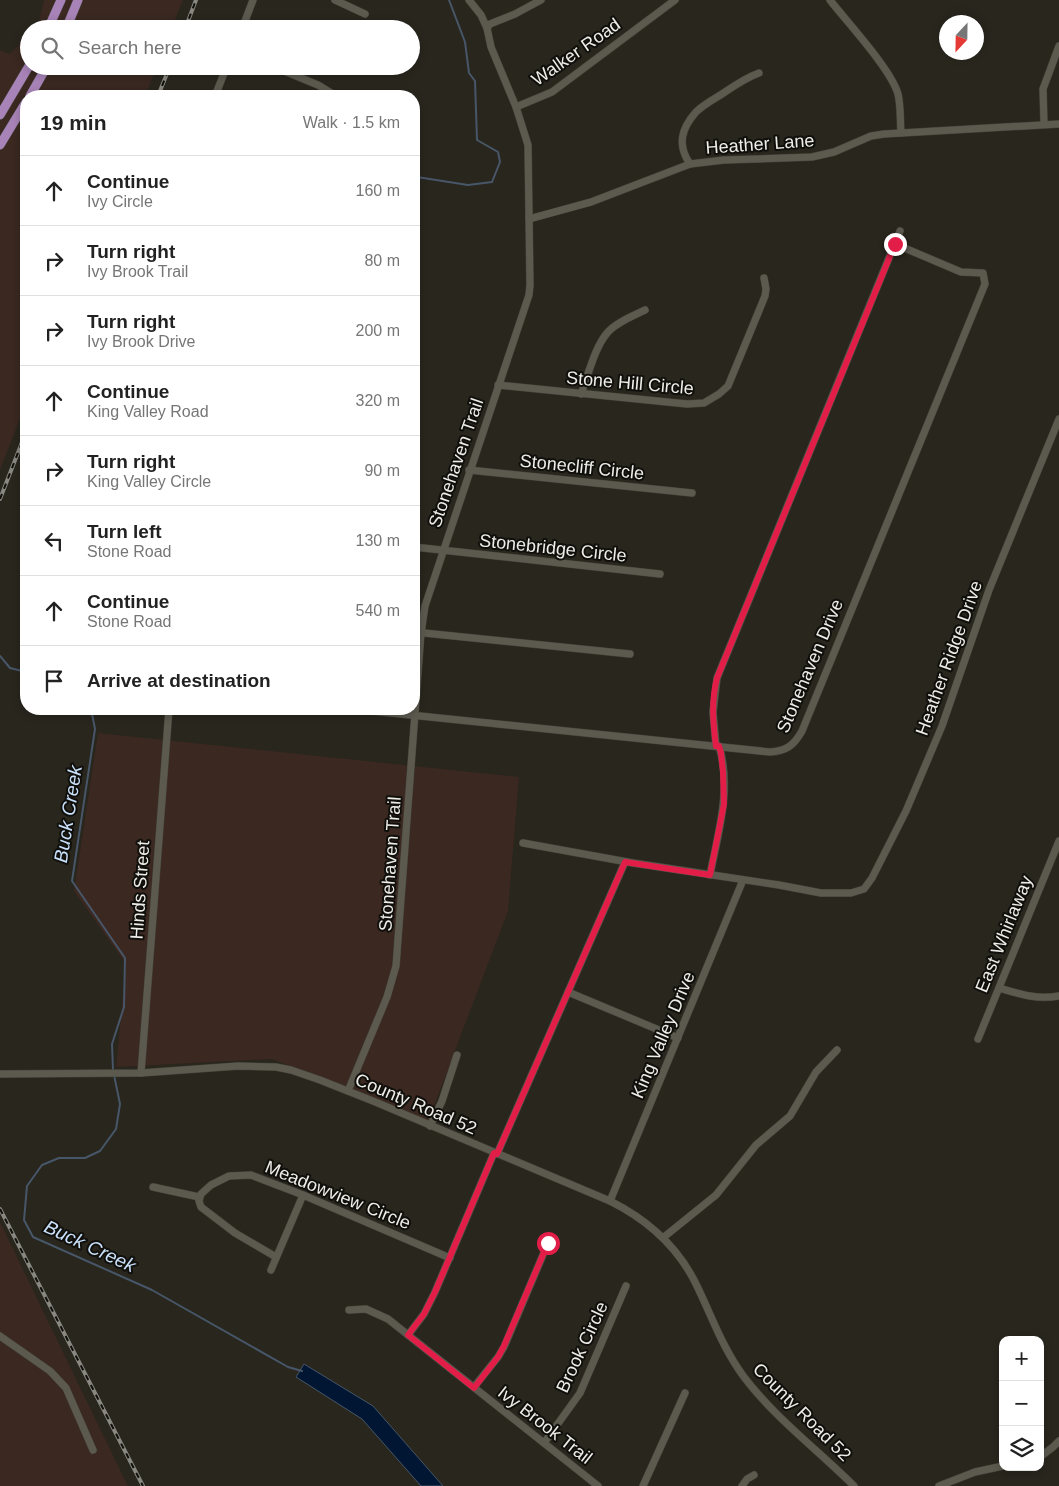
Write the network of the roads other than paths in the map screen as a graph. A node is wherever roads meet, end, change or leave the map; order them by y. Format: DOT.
graph roads {
  1 [pos="61,0"];
  2 [pos="78,0"];
  3 [pos="253,0"];
  4 [pos="335,0"];
  5 [pos="469,0"];
  6 [pos="541,0"];
  7 [pos="675,0"];
  8 [pos="830,0"];
  9 [pos="365,14"];
  10 [pos="52,20"];
  11 [pos="70,20"];
  12 [pos="245,20"];
  13 [pos="487,28"];
  14 [pos="1059,46"];
  15 [pos="759,73"];
  16 [pos="24,75"];
  17 [pos="42,75"];
  18 [pos="223,75"];
  19 [pos="294,75"];
  20 [pos="33,90"];
  21 [pos="217,90"];
  22 [pos="326,90"];
  23 [pos="13,93"];
  24 [pos="20,98"];
  25 [pos="516,107"];
  26 [pos="20,112"];
  27 [pos="0,116"];
  28 [pos="1044,124"];
  29 [pos="1059,124"];
  30 [pos="901,133"];
  31 [pos="0,145"];
  32 [pos="690,164"];
  33 [pos="529,220"];
  34 [pos="900,232"];
  35 [pos="895,244"];
  36 [pos="764,278"];
  37 [pos="645,310"];
  38 [pos="498,385"];
  39 [pos="581,394"];
  40 [pos="1059,419"];
  41 [pos="469,470"];
  42 [pos="692,493"];
  43 [pos="420,548"];
  44 [pos="442,550"];
  45 [pos="660,574"];
  46 [pos="420,625"];
  47 [pos="420,632"];
  48 [pos="630,654"];
  49 [pos="169,715"];
  50 [pos="415,715"];
  51 [pos="718,746"];
  52 [pos="1059,841"];
  53 [pos="523,843"];
  54 [pos="625,862"];
  55 [pos="710,875"];
  56 [pos="743,880"];
  57 [pos="999,988"];
  58 [pos="568,992"];
  59 [pos="1059,996"];
  60 [pos="678,1038"];
  61 [pos="978,1039"];
  62 [pos="837,1050"];
  63 [pos="457,1055"];
  64 [pos="142,1073"];
  65 [pos="0,1074"];
  66 [pos="348,1091"];
  67 [pos="430,1126"];
  68 [pos="496,1154"];
  69 [pos="153,1187"];
  70 [pos="303,1194"];
  71 [pos="199,1197"];
  72 [pos="610,1201"];
  73 [pos="664,1237"];
  74 [pos="548,1243"];
  75 [pos="276,1257"];
  76 [pos="450,1258"];
  77 [pos="271,1270"];
  78 [pos="626,1286"];
  79 [pos="349,1310"];
  80 [pos="408,1335"];
  81 [pos="0,1336"];
  82 [pos="474,1388"];
  83 [pos="685,1393"];
  84 [pos="1059,1441"];
  85 [pos="544,1443"];
  86 [pos="93,1450"];
  87 [pos="1044,1454"];
  88 [pos="999,1467"];
  89 [pos="754,1475"];
  90 [pos="598,1486"];
  91 [pos="643,1486"];
  92 [pos="742,1486"];
  93 [pos="854,1486"];
  94 [pos="939,1486"];
  1 -- 10 [label="main road"];
  2 -- 11 [label="main road"];
  3 -- 12 [label="street"];
  4 -- 9 [label="street"];
  5 -- 13 [label="street, Stonehaven Trail"];
  6 -- 13 [label="street"];
  7 -- 25 [label="street, Walker Road"];
  8 -- 30 [label="street"];
  13 -- 25 [label="street, Stonehaven Trail"];
  14 -- 28 [label="street"];
  15 -- 32 [label="street"];
  16 -- 23 [label="main road"];
  17 -- 20 [label="main road"];
  18 -- 21 [label="street"];
  19 -- 22 [label="street"];
  23 -- 24 [label="main road"];
  23 -- 27 [label="main road"];
  25 -- 33 [label="street, Stonehaven Trail"];
  26 -- 31 [label="main road"];
  28 -- 29 [label="street, Heather Lane"];
  28 -- 30 [label="street, Heather Lane"];
  30 -- 32 [label="street, Heather Lane"];
  32 -- 33 [label="street, Heather Lane"];
  33 -- 38 [label="street, Stonehaven Trail"];
  34 -- 35 [label="street"];
  35 -- 51 [label="street"];
  35 -- 51 [label="street, Stonehaven Drive"];
  36 -- 39 [label="street, Stone Hill Circle"];
  37 -- 39 [label="street"];
  38 -- 39 [label="street, Stone Hill Circle"];
  38 -- 41 [label="street, Stonehaven Trail"];
  40 -- 56 [label="street, Heather Ridge Drive"];
  41 -- 42 [label="street, Stonecliff Circle"];
  41 -- 44 [label="street, Stonehaven Trail"];
  43 -- 44 [label="street, Stonebridge Circle"];
  44 -- 45 [label="street, Stonebridge Circle"];
  44 -- 46 [label="street, Stonehaven Trail"];
  47 -- 48 [label="street"];
  49 -- 64 [label="street, Hinds Street"];
  50 -- 51 [label="street, Stonehaven Drive"];
  50 -- 66 [label="street, Stonehaven Trail"];
  51 -- 55 [label="street"];
  52 -- 57 [label="street, East Whirlaway"];
  53 -- 54 [label="street"];
  54 -- 55 [label="street"];
  54 -- 58 [label="street"];
  55 -- 56 [label="street"];
  56 -- 60 [label="street, King Valley Drive"];
  57 -- 59 [label="street"];
  57 -- 61 [label="street, East Whirlaway"];
  58 -- 60 [label="street"];
  58 -- 68 [label="street"];
  60 -- 72 [label="street, King Valley Drive"];
  62 -- 73 [label="street"];
  63 -- 67 [label="street"];
  64 -- 65 [label="street, County Road 52"];
  64 -- 66 [label="street, County Road 52"];
  66 -- 67 [label="street, County Road 52"];
  67 -- 68 [label="street, County Road 52"];
  68 -- 72 [label="street, County Road 52"];
  68 -- 76 [label="street"];
  69 -- 71 [label="street"];
  70 -- 71 [label="street, Meadowview Circle"];
  70 -- 75 [label="street"];
  70 -- 76 [label="street, Meadowview Circle"];
  71 -- 75 [label="street"];
  72 -- 73 [label="street, County Road 52"];
  73 -- 93 [label="street, County Road 52"];
  74 -- 82 [label="street"];
  75 -- 77 [label="street"];
  76 -- 80 [label="street"];
  78 -- 85 [label="street, Brook Circle"];
  79 -- 80 [label="street, Ivy Brook Trail"];
  80 -- 82 [label="street, Ivy Brook Trail"];
  81 -- 86 [label="street"];
  82 -- 85 [label="street, Ivy Brook Trail"];
  83 -- 91 [label="street"];
  84 -- 87 [label="street"];
  85 -- 90 [label="street, Ivy Brook Trail"];
  88 -- 94 [label="street"];
  89 -- 92 [label="street"];
}
